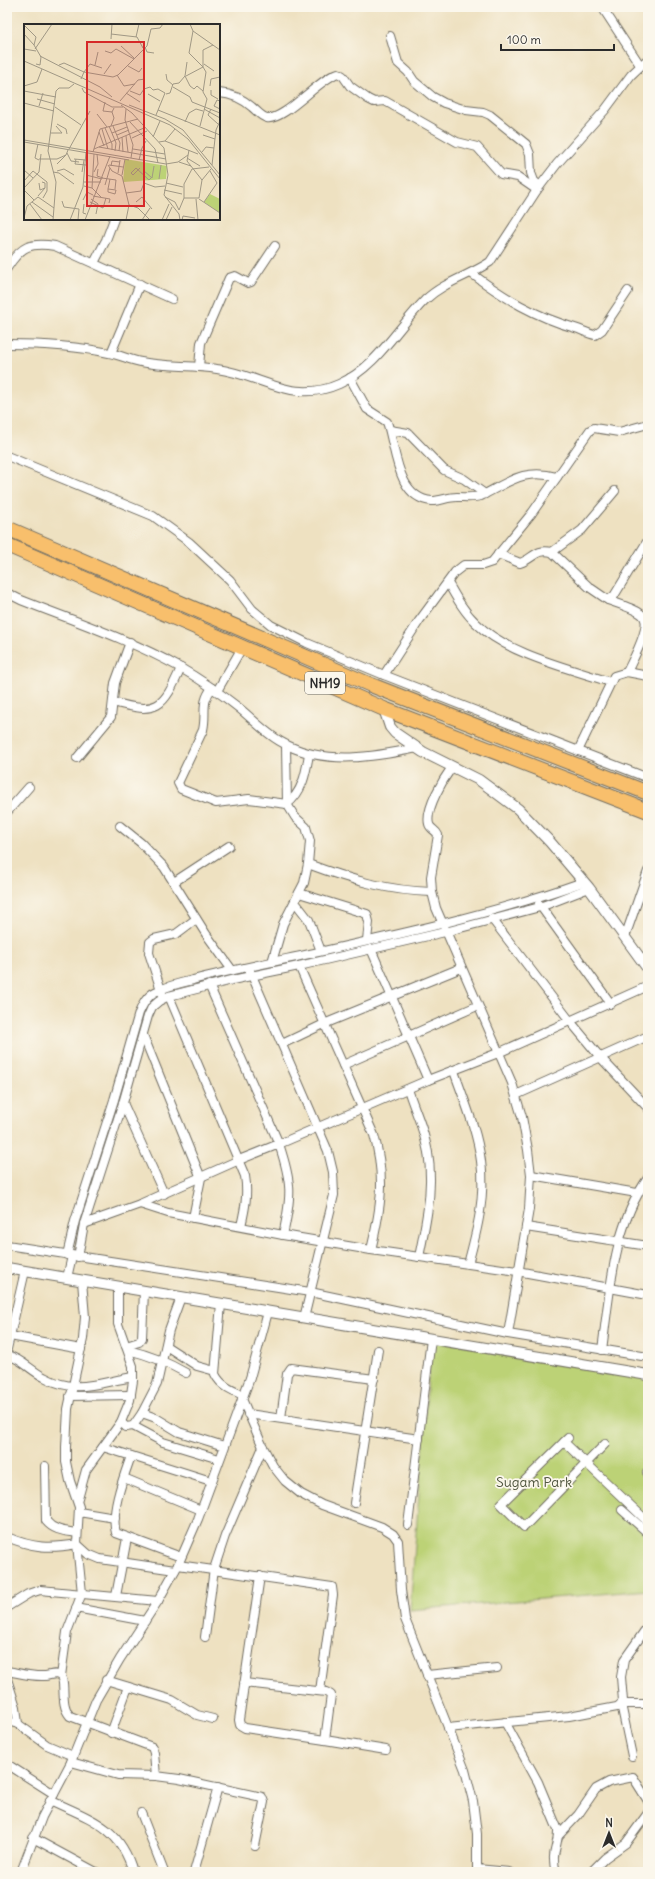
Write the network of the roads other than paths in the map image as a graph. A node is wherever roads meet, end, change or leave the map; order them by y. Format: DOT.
graph roads {
  1 [pos="602,7"];
  2 [pos="390,36"];
  3 [pos="648,59"];
  4 [pos="640,65"];
  5 [pos="220,93"];
  6 [pos="539,188"];
  7 [pos="114,220"];
  8 [pos="275,246"];
  9 [pos="94,263"];
  10 [pos="7,268"];
  11 [pos="472,273"];
  12 [pos="140,284"];
  13 [pos="628,291"];
  14 [pos="172,299"];
  15 [pos="7,344"];
  16 [pos="111,353"];
  17 [pos="199,367"];
  18 [pos="350,378"];
  19 [pos="648,424"];
  20 [pos="390,430"];
  21 [pos="7,456"];
  22 [pos="557,477"];
  23 [pos="615,491"];
  24 [pos="485,494"];
  25 [pos="7,528"];
  26 [pos="648,540"];
  27 [pos="7,545"];
  28 [pos="552,552"];
  29 [pos="498,554"];
  30 [pos="448,583"];
  31 [pos="7,593"];
  32 [pos="608,600"];
  33 [pos="130,642"];
  34 [pos="243,646"];
  35 [pos="181,668"];
  36 [pos="627,672"];
  37 [pos="384,675"];
  38 [pos="648,676"];
  39 [pos="610,682"];
  40 [pos="215,690"];
  41 [pos="113,702"];
  42 [pos="384,709"];
  43 [pos="286,745"];
  44 [pos="417,748"];
  45 [pos="578,751"];
  46 [pos="310,754"];
  47 [pos="77,758"];
  48 [pos="452,766"];
  49 [pos="648,778"];
  50 [pos="29,788"];
  51 [pos="648,793"];
  52 [pos="287,804"];
  53 [pos="648,811"];
  54 [pos="7,812"];
  55 [pos="120,826"];
  56 [pos="229,846"];
  57 [pos="308,864"];
  58 [pos="648,871"];
  59 [pos="174,882"];
  60 [pos="586,885"];
  61 [pos="432,892"];
  62 [pos="299,893"];
  63 [pos="537,898"];
  64 [pos="295,902"];
  65 [pos="540,908"];
  66 [pos="196,919"];
  67 [pos="492,920"];
  68 [pos="441,923"];
  69 [pos="445,932"];
  70 [pos="625,937"];
  71 [pos="367,940"];
  72 [pos="371,949"];
  73 [pos="321,951"];
  74 [pos="272,962"];
  75 [pos="249,966"];
  76 [pos="299,966"];
  77 [pos="460,968"];
  78 [pos="648,969"];
  79 [pos="232,970"];
  80 [pos="251,976"];
  81 [pos="208,985"];
  82 [pos="648,986"];
  83 [pos="161,989"];
  84 [pos="391,995"];
  85 [pos="166,997"];
  86 [pos="611,1004"];
  87 [pos="478,1006"];
  88 [pos="570,1021"];
  89 [pos="324,1024"];
  90 [pos="143,1035"];
  91 [pos="409,1035"];
  92 [pos="648,1036"];
  93 [pos="282,1044"];
  94 [pos="498,1053"];
  95 [pos="600,1057"];
  96 [pos="343,1065"];
  97 [pos="454,1071"];
  98 [pos="428,1080"];
  99 [pos="408,1089"];
  100 [pos="516,1095"];
  101 [pos="123,1103"];
  102 [pos="362,1108"];
  103 [pos="648,1108"];
  104 [pos="317,1128"];
  105 [pos="280,1144"];
  106 [pos="239,1160"];
  107 [pos="531,1175"];
  108 [pos="201,1178"];
  109 [pos="648,1178"];
  110 [pos="637,1193"];
  111 [pos="164,1194"];
  112 [pos="140,1204"];
  113 [pos="194,1218"];
  114 [pos="84,1224"];
  115 [pos="241,1226"];
  116 [pos="526,1227"];
  117 [pos="283,1235"];
  118 [pos="322,1241"];
  119 [pos="619,1241"];
  120 [pos="7,1245"];
  121 [pos="648,1246"];
  122 [pos="371,1250"];
  123 [pos="72,1256"];
  124 [pos="419,1257"];
  125 [pos="468,1264"];
  126 [pos="7,1268"];
  127 [pos="25,1271"];
  128 [pos="517,1271"];
  129 [pos="67,1278"];
  130 [pos="82,1281"];
  131 [pos="118,1287"];
  132 [pos="610,1289"];
  133 [pos="144,1291"];
  134 [pos="310,1292"];
  135 [pos="648,1295"];
  136 [pos="181,1297"];
  137 [pos="221,1304"];
  138 [pos="268,1312"];
  139 [pos="304,1318"];
  140 [pos="508,1334"];
  141 [pos="10,1336"];
  142 [pos="432,1339"];
  143 [pos="166,1346"];
  144 [pos="127,1348"];
  145 [pos="7,1349"];
  146 [pos="81,1349"];
  147 [pos="378,1350"];
  148 [pos="602,1350"];
  149 [pos="7,1355"];
  150 [pos="648,1357"];
  151 [pos="163,1361"];
  152 [pos="214,1371"];
  153 [pos="186,1374"];
  154 [pos="648,1375"];
  155 [pos="133,1377"];
  156 [pos="374,1379"];
  157 [pos="70,1392"];
  158 [pos="131,1395"];
  159 [pos="243,1397"];
  160 [pos="142,1413"];
  161 [pos="248,1414"];
  162 [pos="281,1418"];
  163 [pos="121,1422"];
  164 [pos="133,1426"];
  165 [pos="366,1430"];
  166 [pos="419,1438"];
  167 [pos="605,1444"];
  168 [pos="224,1446"];
  169 [pos="263,1446"];
  170 [pos="103,1447"];
  171 [pos="131,1456"];
  172 [pos="219,1459"];
  173 [pos="586,1463"];
  174 [pos="45,1466"];
  175 [pos="124,1478"];
  176 [pos="211,1481"];
  177 [pos="78,1499"];
  178 [pos="354,1503"];
  179 [pos="201,1510"];
  180 [pos="622,1510"];
  181 [pos="79,1512"];
  182 [pos="115,1518"];
  183 [pos="648,1522"];
  184 [pos="408,1525"];
  185 [pos="77,1533"];
  186 [pos="648,1533"];
  187 [pos="7,1536"];
  188 [pos="127,1538"];
  189 [pos="78,1544"];
  190 [pos="181,1557"];
  191 [pos="123,1563"];
  192 [pos="176,1568"];
  193 [pos="214,1569"];
  194 [pos="260,1576"];
  195 [pos="82,1593"];
  196 [pos="116,1596"];
  197 [pos="158,1601"];
  198 [pos="7,1607"];
  199 [pos="76,1608"];
  200 [pos="145,1621"];
  201 [pos="648,1626"];
  202 [pos="205,1637"];
  203 [pos="497,1668"];
  204 [pos="7,1671"];
  205 [pos="427,1675"];
  206 [pos="61,1676"];
  207 [pos="7,1679"];
  208 [pos="106,1680"];
  209 [pos="244,1683"];
  210 [pos="128,1686"];
  211 [pos="320,1691"];
  212 [pos="621,1704"];
  213 [pos="648,1704"];
  214 [pos="213,1719"];
  215 [pos="7,1722"];
  216 [pos="505,1722"];
  217 [pos="86,1723"];
  218 [pos="18,1724"];
  219 [pos="448,1728"];
  220 [pos="112,1733"];
  221 [pos="325,1740"];
  222 [pos="386,1750"];
  223 [pos="632,1756"];
  224 [pos="72,1759"];
  225 [pos="7,1764"];
  226 [pos="156,1776"];
  227 [pos="218,1787"];
  228 [pos="52,1797"];
  229 [pos="648,1801"];
  230 [pos="141,1813"];
  231 [pos="648,1813"];
  232 [pos="559,1836"];
  233 [pos="33,1838"];
  234 [pos="255,1846"];
  235 [pos="477,1871"];
  236 [pos="21,1872"];
  237 [pos="96,1872"];
  238 [pos="133,1872"];
  239 [pos="164,1872"];
  240 [pos="194,1872"];
  241 [pos="510,1872"];
  242 [pos="556,1872"];
  243 [pos="591,1872"];
  1 -- 4 [label="street"];
  2 -- 6 [label="street"];
  3 -- 4 [label="street"];
  4 -- 6 [label="street"];
  5 -- 6 [label="street"];
  6 -- 11 [label="street"];
  7 -- 9 [label="street"];
  8 -- 17 [label="street"];
  9 -- 10 [label="street"];
  9 -- 12 [label="street"];
  11 -- 13 [label="street"];
  11 -- 18 [label="street"];
  12 -- 14 [label="street"];
  12 -- 16 [label="street"];
  15 -- 16 [label="street"];
  16 -- 17 [label="street"];
  17 -- 18 [label="street"];
  18 -- 20 [label="street"];
  19 -- 22 [label="street"];
  20 -- 24 [label="street"];
  20 -- 24 [label="street"];
  21 -- 37 [label="street"];
  22 -- 24 [label="street"];
  22 -- 29 [label="street"];
  23 -- 28 [label="street"];
  25 -- 51 [label="highway, NH19"];
  26 -- 32 [label="street"];
  27 -- 34 [label="highway, NH19"];
  28 -- 29 [label="street"];
  28 -- 32 [label="street"];
  29 -- 30 [label="street"];
  30 -- 37 [label="street"];
  30 -- 39 [label="street"];
  31 -- 33 [label="street"];
  32 -- 36 [label="street"];
  33 -- 35 [label="street"];
  33 -- 41 [label="street"];
  34 -- 40 [label="street"];
  34 -- 42 [label="highway, NH19"];
  35 -- 40 [label="street"];
  35 -- 41 [label="street"];
  36 -- 38 [label="street"];
  36 -- 39 [label="street"];
  37 -- 45 [label="street"];
  39 -- 45 [label="street"];
  40 -- 43 [label="street"];
  40 -- 52 [label="street"];
  41 -- 47 [label="street"];
  42 -- 44 [label="street"];
  42 -- 53 [label="highway, NH19"];
  43 -- 46 [label="street"];
  43 -- 52 [label="street"];
  44 -- 46 [label="street"];
  44 -- 48 [label="street"];
  45 -- 49 [label="street"];
  46 -- 52 [label="street"];
  48 -- 60 [label="street"];
  48 -- 61 [label="street"];
  50 -- 54 [label="street"];
  52 -- 57 [label="street"];
  55 -- 59 [label="street"];
  56 -- 59 [label="street"];
  57 -- 61 [label="street"];
  57 -- 62 [label="street"];
  58 -- 70 [label="street"];
  59 -- 66 [label="street"];
  60 -- 63 [label="street"];
  60 -- 65 [label="street"];
  60 -- 70 [label="street"];
  61 -- 68 [label="street"];
  62 -- 64 [label="street"];
  62 -- 71 [label="street"];
  63 -- 65 [label="street"];
  63 -- 68 [label="street"];
  64 -- 73 [label="street"];
  64 -- 74 [label="street"];
  65 -- 67 [label="street"];
  65 -- 86 [label="street"];
  66 -- 79 [label="street"];
  66 -- 83 [label="street"];
  67 -- 69 [label="street"];
  67 -- 88 [label="street"];
  68 -- 69 [label="street"];
  68 -- 71 [label="street"];
  69 -- 72 [label="street"];
  69 -- 77 [label="street"];
  70 -- 78 [label="street"];
  71 -- 73 [label="street"];
  72 -- 76 [label="street"];
  72 -- 84 [label="street"];
  73 -- 74 [label="street"];
  74 -- 75 [label="street"];
  75 -- 79 [label="street"];
  75 -- 80 [label="street"];
  76 -- 80 [label="street"];
  76 -- 89 [label="street"];
  77 -- 84 [label="street"];
  77 -- 87 [label="street"];
  79 -- 83 [label="street"];
  80 -- 81 [label="street"];
  80 -- 93 [label="street"];
  81 -- 85 [label="street"];
  81 -- 105 [label="street"];
  82 -- 86 [label="street"];
  83 -- 85 [label="street"];
  83 -- 123 [label="street"];
  84 -- 89 [label="street"];
  84 -- 91 [label="street"];
  85 -- 90 [label="street"];
  85 -- 106 [label="street"];
  86 -- 88 [label="street"];
  87 -- 91 [label="street"];
  87 -- 94 [label="street"];
  88 -- 94 [label="street"];
  88 -- 95 [label="street"];
  89 -- 93 [label="street"];
  89 -- 96 [label="street"];
  90 -- 101 [label="street"];
  90 -- 108 [label="street"];
  91 -- 96 [label="street"];
  91 -- 98 [label="street"];
  92 -- 95 [label="street"];
  93 -- 104 [label="street"];
  94 -- 97 [label="street"];
  94 -- 100 [label="street"];
  95 -- 100 [label="street"];
  95 -- 103 [label="street"];
  96 -- 102 [label="street"];
  97 -- 98 [label="street"];
  97 -- 125 [label="street"];
  98 -- 99 [label="street"];
  99 -- 102 [label="street"];
  99 -- 124 [label="street"];
  100 -- 107 [label="street"];
  101 -- 111 [label="street"];
  101 -- 114 [label="street"];
  102 -- 104 [label="street"];
  102 -- 122 [label="street"];
  104 -- 105 [label="street"];
  104 -- 118 [label="street"];
  105 -- 106 [label="street"];
  105 -- 117 [label="street"];
  106 -- 108 [label="street"];
  106 -- 115 [label="street"];
  107 -- 110 [label="street"];
  107 -- 116 [label="street"];
  108 -- 111 [label="street"];
  108 -- 113 [label="street"];
  109 -- 110 [label="street"];
  110 -- 119 [label="street"];
  111 -- 112 [label="street"];
  112 -- 113 [label="street"];
  112 -- 114 [label="street"];
  113 -- 115 [label="street"];
  114 -- 123 [label="street"];
  115 -- 117 [label="street"];
  116 -- 119 [label="street"];
  116 -- 128 [label="street"];
  117 -- 118 [label="street"];
  118 -- 122 [label="street"];
  118 -- 134 [label="street"];
  119 -- 121 [label="street"];
  119 -- 132 [label="street"];
  120 -- 123 [label="street"];
  122 -- 124 [label="street"];
  123 -- 129 [label="street"];
  123 -- 134 [label="street"];
  124 -- 125 [label="street"];
  125 -- 128 [label="street"];
  126 -- 127 [label="street"];
  127 -- 129 [label="street"];
  127 -- 141 [label="street"];
  128 -- 132 [label="street"];
  128 -- 140 [label="street"];
  129 -- 130 [label="street"];
  130 -- 131 [label="street"];
  130 -- 146 [label="street"];
  131 -- 133 [label="street"];
  131 -- 144 [label="street"];
  132 -- 135 [label="street"];
  132 -- 148 [label="street"];
  133 -- 136 [label="street"];
  133 -- 144 [label="street"];
  134 -- 139 [label="street"];
  134 -- 140 [label="street"];
  136 -- 137 [label="street"];
  136 -- 143 [label="street"];
  137 -- 138 [label="street"];
  137 -- 152 [label="street"];
  138 -- 139 [label="street"];
  138 -- 159 [label="street"];
  139 -- 142 [label="street"];
  140 -- 148 [label="street"];
  141 -- 145 [label="street"];
  141 -- 146 [label="street"];
  142 -- 154 [label="street"];
  142 -- 166 [label="street"];
  143 -- 151 [label="street"];
  143 -- 152 [label="street"];
  144 -- 151 [label="street"];
  144 -- 155 [label="street"];
  146 -- 157 [label="street"];
  147 -- 156 [label="street"];
  148 -- 150 [label="street"];
  149 -- 157 [label="street"];
  151 -- 153 [label="street"];
  151 -- 160 [label="street"];
  152 -- 159 [label="street"];
  155 -- 157 [label="street"];
  155 -- 158 [label="street"];
  156 -- 162 [label="street"];
  156 -- 165 [label="street"];
  157 -- 158 [label="street"];
  157 -- 177 [label="street"];
  158 -- 163 [label="street"];
  159 -- 161 [label="street"];
  159 -- 168 [label="street"];
  160 -- 164 [label="street"];
  160 -- 168 [label="street"];
  161 -- 162 [label="street"];
  161 -- 169 [label="street"];
  162 -- 165 [label="street"];
  163 -- 164 [label="street"];
  163 -- 170 [label="street"];
  164 -- 172 [label="street"];
  165 -- 166 [label="street"];
  165 -- 178 [label="street"];
  166 -- 184 [label="street"];
  167 -- 173 [label="street"];
  168 -- 172 [label="street"];
  169 -- 193 [label="street"];
  169 -- 205 [label="street"];
  170 -- 171 [label="street"];
  170 -- 177 [label="street"];
  171 -- 175 [label="street"];
  171 -- 176 [label="street"];
  172 -- 176 [label="street"];
  173 -- 173 [label="street"];
  173 -- 183 [label="street"];
  174 -- 185 [label="street"];
  175 -- 179 [label="street"];
  175 -- 182 [label="street"];
  176 -- 179 [label="street"];
  177 -- 181 [label="street"];
  179 -- 190 [label="street"];
  180 -- 186 [label="street"];
  181 -- 182 [label="street"];
  181 -- 185 [label="street"];
  182 -- 188 [label="street"];
  185 -- 189 [label="street"];
  187 -- 189 [label="street"];
  188 -- 190 [label="street"];
  188 -- 191 [label="street"];
  189 -- 191 [label="street"];
  189 -- 195 [label="street"];
  190 -- 192 [label="street"];
  191 -- 192 [label="street"];
  191 -- 196 [label="street"];
  192 -- 193 [label="street"];
  192 -- 197 [label="street"];
  193 -- 194 [label="street"];
  193 -- 202 [label="street"];
  194 -- 209 [label="street"];
  194 -- 211 [label="street"];
  195 -- 196 [label="street"];
  195 -- 198 [label="street"];
  195 -- 199 [label="street"];
  196 -- 197 [label="street"];
  197 -- 200 [label="street"];
  199 -- 200 [label="street"];
  199 -- 206 [label="street"];
  200 -- 208 [label="street"];
  201 -- 212 [label="street"];
  203 -- 205 [label="street"];
  204 -- 206 [label="street"];
  205 -- 219 [label="street"];
  206 -- 217 [label="street"];
  207 -- 218 [label="street"];
  208 -- 210 [label="street"];
  208 -- 217 [label="street"];
  209 -- 211 [label="street"];
  209 -- 221 [label="street"];
  210 -- 214 [label="street"];
  210 -- 220 [label="street"];
  211 -- 221 [label="street"];
  212 -- 213 [label="street"];
  212 -- 216 [label="street"];
  212 -- 223 [label="street"];
  215 -- 218 [label="street"];
  216 -- 219 [label="street"];
  216 -- 232 [label="street"];
  217 -- 220 [label="street"];
  217 -- 224 [label="street"];
  218 -- 224 [label="street"];
  219 -- 235 [label="street"];
  220 -- 226 [label="street"];
  221 -- 222 [label="street"];
  224 -- 226 [label="street"];
  224 -- 228 [label="street"];
  225 -- 228 [label="street"];
  226 -- 227 [label="street"];
  227 -- 234 [label="street"];
  227 -- 240 [label="street"];
  228 -- 233 [label="street"];
  228 -- 238 [label="street"];
  229 -- 232 [label="street"];
  230 -- 239 [label="street"];
  231 -- 243 [label="street"];
  232 -- 242 [label="street"];
  233 -- 236 [label="street"];
  233 -- 237 [label="street"];
  235 -- 241 [label="street"];
}
